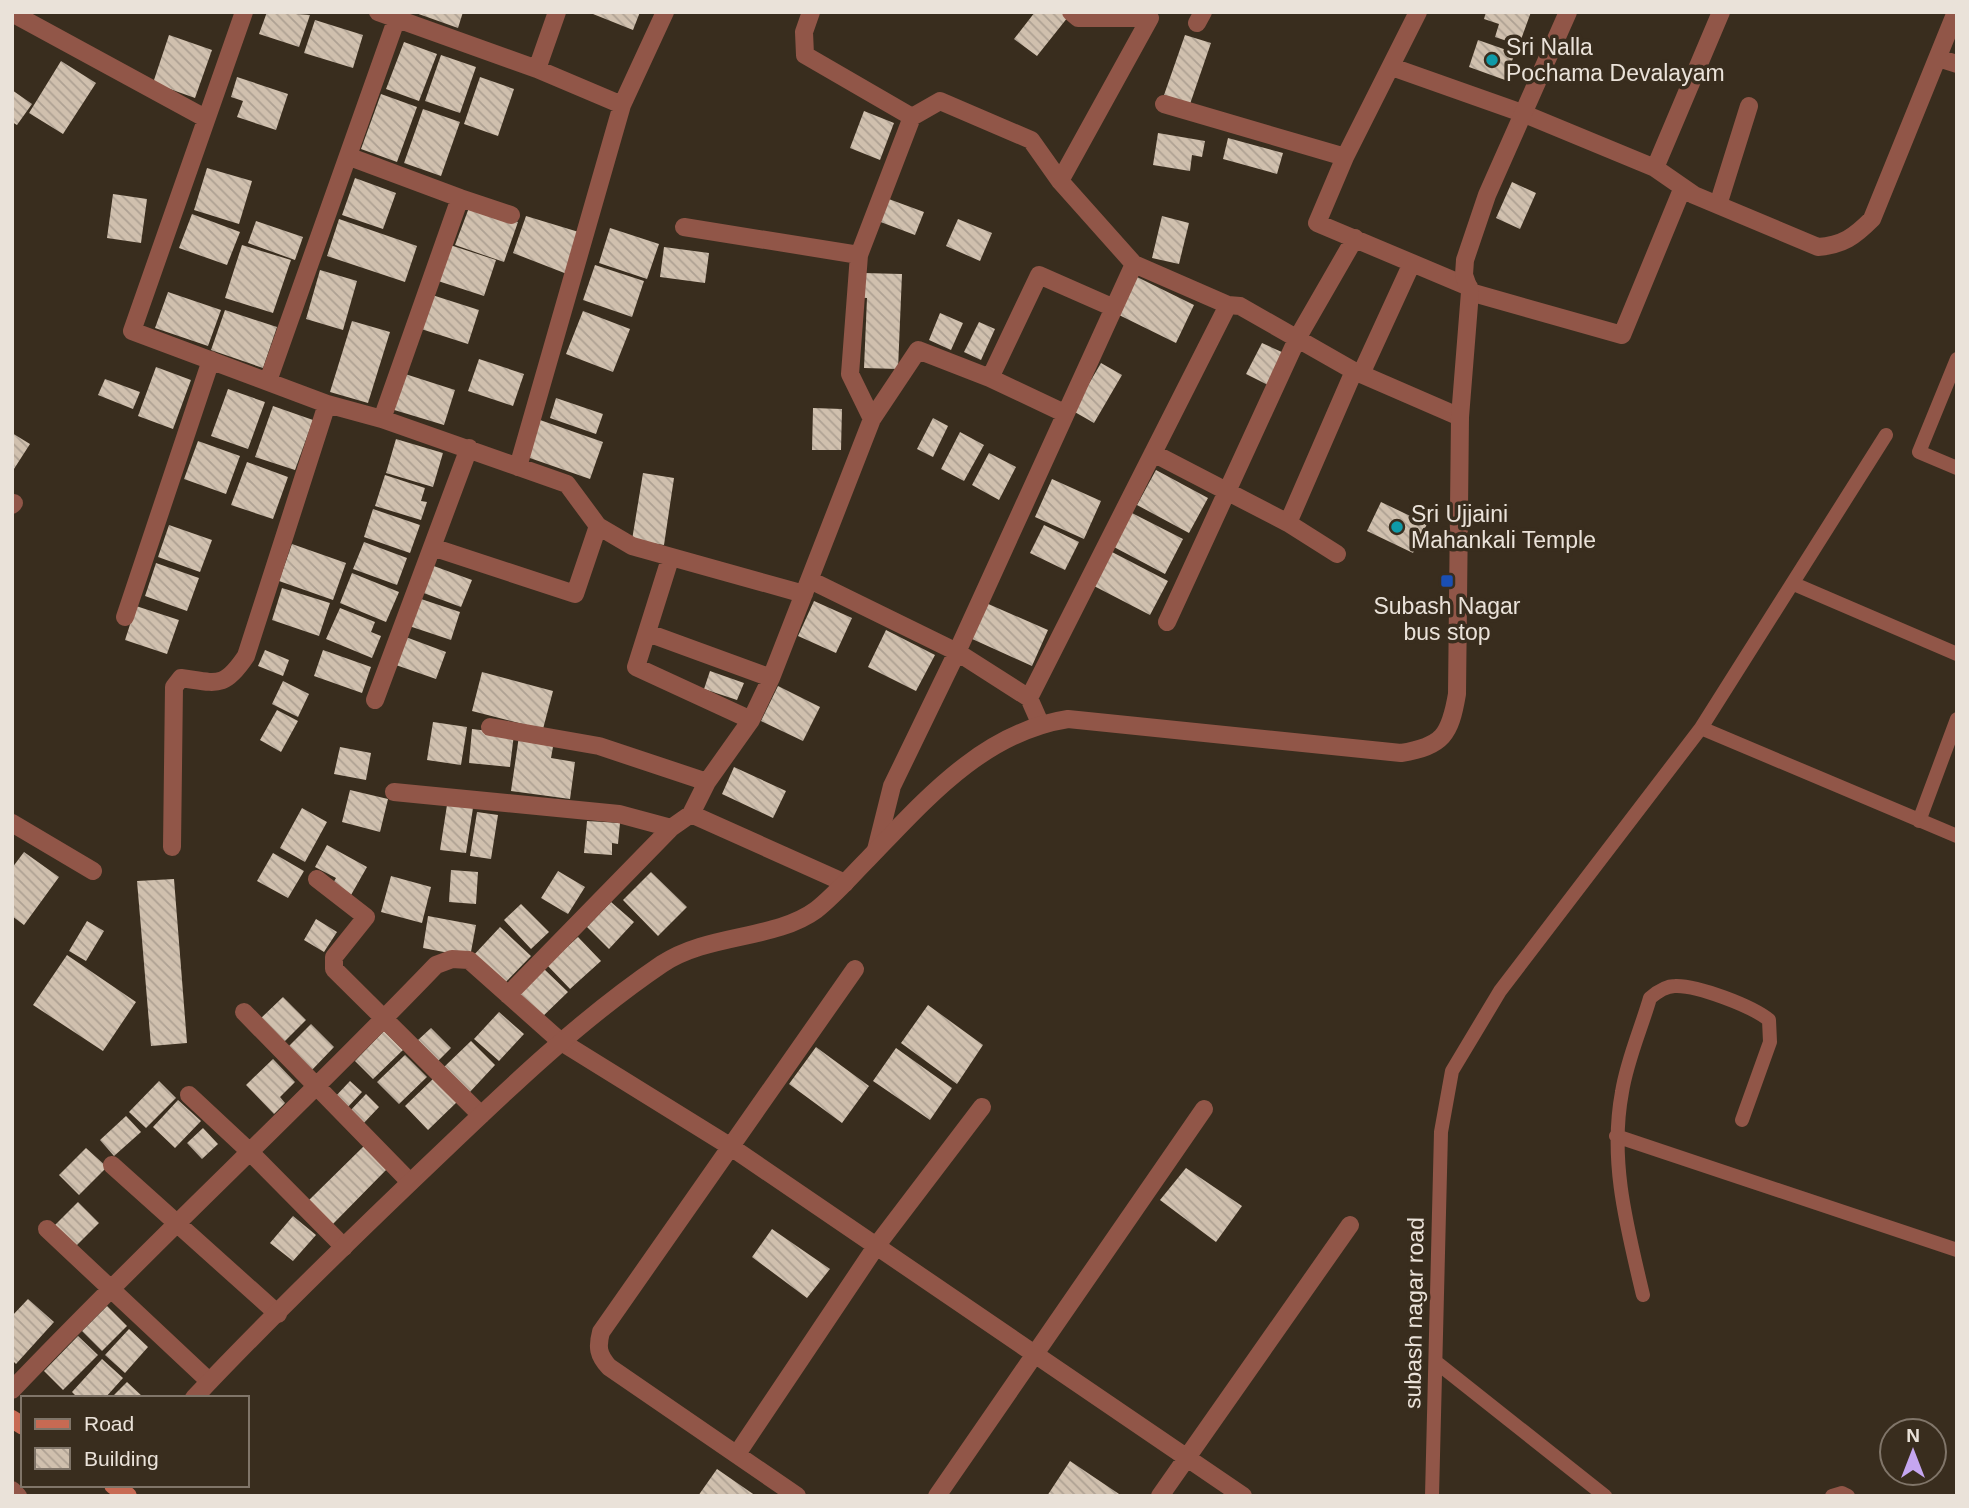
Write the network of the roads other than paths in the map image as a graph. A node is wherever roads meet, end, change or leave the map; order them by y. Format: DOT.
graph roads {
  1 [pos="244,12"];
  2 [pos="378,12"];
  3 [pos="557,12"];
  4 [pos="665,12"];
  5 [pos="811,12"];
  6 [pos="1071,12"];
  7 [pos="1418,12"];
  8 [pos="1568,12"];
  9 [pos="1721,12"];
  10 [pos="1956,12"];
  11 [pos="12,13"];
  12 [pos="398,15"];
  13 [pos="1938,58"];
  14 [pos="1957,64"];
  15 [pos="1392,67"];
  16 [pos="537,69"];
  17 [pos="1164,104"];
  18 [pos="622,105"];
  19 [pos="1749,106"];
  20 [pos="1522,113"];
  21 [pos="912,117"];
  22 [pos="205,118"];
  23 [pos="350,157"];
  24 [pos="1345,157"];
  25 [pos="1655,168"];
  26 [pos="1060,181"];
  27 [pos="1683,187"];
  28 [pos="460,198"];
  29 [pos="1718,205"];
  30 [pos="511,215"];
  31 [pos="684,227"];
  32 [pos="1355,238"];
  33 [pos="859,255"];
  34 [pos="1412,263"];
  35 [pos="1134,264"];
  36 [pos="1469,290"];
  37 [pos="1228,305"];
  38 [pos="1114,308"];
  39 [pos="1298,337"];
  40 [pos="1957,359"];
  41 [pos="211,360"];
  42 [pos="1358,373"];
  43 [pos="990,378"];
  44 [pos="268,381"];
  45 [pos="1951,388"];
  46 [pos="327,404"];
  47 [pos="1064,413"];
  48 [pos="1460,417"];
  49 [pos="382,418"];
  50 [pos="872,419"];
  51 [pos="1886,435"];
  52 [pos="469,448"];
  53 [pos="1153,453"];
  54 [pos="519,467"];
  55 [pos="1957,468"];
  56 [pos="1229,493"];
  57 [pos="1287,523"];
  58 [pos="598,526"];
  59 [pos="432,547"];
  60 [pos="1337,554"];
  61 [pos="670,559"];
  62 [pos="1794,584"];
  63 [pos="807,587"];
  64 [pos="125,617"];
  65 [pos="1167,622"];
  66 [pos="648,633"];
  67 [pos="957,652"];
  68 [pos="1957,654"];
  69 [pos="771,678"];
  70 [pos="1029,698"];
  71 [pos="375,700"];
  72 [pos="1957,719"];
  73 [pos="751,720"];
  74 [pos="1040,723"];
  75 [pos="490,727"];
  76 [pos="1701,728"];
  77 [pos="707,782"];
  78 [pos="394,792"];
  79 [pos="691,814"];
  80 [pos="1919,821"];
  81 [pos="12,823"];
  82 [pos="671,828"];
  83 [pos="1957,836"];
  84 [pos="172,847"];
  85 [pos="876,850"];
  86 [pos="93,871"];
  87 [pos="317,879"];
  88 [pos="845,883"];
  89 [pos="855,969"];
  90 [pos="508,995"];
  91 [pos="244,1012"];
  92 [pos="385,1018"];
  93 [pos="560,1041"];
  94 [pos="318,1088"];
  95 [pos="189,1095"];
  96 [pos="982,1107"];
  97 [pos="1204,1109"];
  98 [pos="481,1115"];
  99 [pos="1742,1120"];
  100 [pos="1616,1136"];
  101 [pos="731,1147"];
  102 [pos="249,1151"];
  103 [pos="112,1165"];
  104 [pos="410,1182"];
  105 [pos="176,1222"];
  106 [pos="1350,1225"];
  107 [pos="47,1230"];
  108 [pos="877,1245"];
  109 [pos="344,1247"];
  110 [pos="1957,1250"];
  111 [pos="109,1289"];
  112 [pos="1643,1295"];
  113 [pos="278,1314"];
  114 [pos="1035,1353"];
  115 [pos="1436,1362"];
  116 [pos="209,1381"];
  117 [pos="12,1390"];
  118 [pos="196,1396"];
  119 [pos="737,1454"];
  120 [pos="1186,1457"];
  121 [pos="12,1490"];
  122 [pos="18,1496"];
  123 [pos="797,1496"];
  124 [pos="937,1496"];
  125 [pos="1160,1496"];
  126 [pos="1243,1496"];
  127 [pos="1432,1496"];
  128 [pos="1605,1496"];
  129 [pos="1832,1496"];
  130 [pos="1848,1496"];
  1 -- 22 [label="street"];
  2 -- 12 [label="street"];
  3 -- 16 [label="street"];
  4 -- 18 [label="street"];
  5 -- 21 [label="street"];
  6 -- 26 [label="street"];
  7 -- 15 [label="street"];
  8 -- 20 [label="street"];
  9 -- 25 [label="street"];
  10 -- 13 [label="street"];
  11 -- 22 [label="street"];
  12 -- 16 [label="street"];
  12 -- 23 [label="street"];
  13 -- 14 [label="street"];
  13 -- 29 [label="street"];
  15 -- 20 [label="street"];
  15 -- 24 [label="street"];
  16 -- 18 [label="street"];
  17 -- 24 [label="street"];
  18 -- 54 [label="street"];
  19 -- 29 [label="street"];
  20 -- 25 [label="street"];
  20 -- 36 [label="street"];
  21 -- 26 [label="street"];
  21 -- 33 [label="street"];
  22 -- 41 [label="street"];
  23 -- 28 [label="street"];
  23 -- 44 [label="street"];
  24 -- 32 [label="street"];
  25 -- 27 [label="street"];
  26 -- 35 [label="street"];
  27 -- 29 [label="street"];
  27 -- 36 [label="street"];
  28 -- 30 [label="street"];
  28 -- 49 [label="street"];
  31 -- 33 [label="street"];
  32 -- 34 [label="street"];
  32 -- 39 [label="street"];
  33 -- 50 [label="street"];
  34 -- 36 [label="street"];
  34 -- 42 [label="street"];
  35 -- 37 [label="street"];
  35 -- 38 [label="street"];
  36 -- 48 [label="street"];
  37 -- 39 [label="street"];
  37 -- 53 [label="street"];
  38 -- 43 [label="street"];
  38 -- 47 [label="street"];
  39 -- 42 [label="street"];
  39 -- 56 [label="street"];
  40 -- 45 [label="lane"];
  41 -- 44 [label="street"];
  41 -- 64 [label="street"];
  42 -- 48 [label="street"];
  42 -- 57 [label="street"];
  43 -- 47 [label="street"];
  43 -- 50 [label="street"];
  44 -- 46 [label="street"];
  45 -- 55 [label="lane"];
  46 -- 49 [label="street"];
  46 -- 84 [label="street"];
  47 -- 67 [label="street"];
  48 -- 74 [label="street"];
  49 -- 52 [label="street"];
  50 -- 63 [label="street"];
  51 -- 62 [label="lane, subash nagar road"];
  52 -- 54 [label="street"];
  52 -- 59 [label="street"];
  53 -- 56 [label="street"];
  53 -- 70 [label="street"];
  54 -- 58 [label="street"];
  56 -- 57 [label="street"];
  56 -- 65 [label="street"];
  57 -- 60 [label="street"];
  58 -- 59 [label="street"];
  58 -- 61 [label="street"];
  59 -- 71 [label="street"];
  61 -- 63 [label="street"];
  61 -- 66 [label="street"];
  62 -- 68 [label="lane"];
  62 -- 76 [label="lane, subash nagar road"];
  63 -- 67 [label="street"];
  63 -- 69 [label="street"];
  66 -- 69 [label="street"];
  66 -- 73 [label="street"];
  67 -- 70 [label="street"];
  67 -- 85 [label="street"];
  69 -- 73 [label="street"];
  70 -- 74 [label="street"];
  72 -- 80 [label="lane"];
  73 -- 77 [label="street"];
  74 -- 85 [label="street"];
  75 -- 77 [label="street"];
  76 -- 80 [label="lane"];
  76 -- 115 [label="lane, subash nagar road"];
  77 -- 79 [label="street"];
  78 -- 82 [label="street"];
  79 -- 82 [label="street"];
  79 -- 88 [label="street"];
  80 -- 83 [label="lane"];
  81 -- 86 [label="street"];
  82 -- 90 [label="street"];
  85 -- 88 [label="street"];
  87 -- 92 [label="street"];
  88 -- 93 [label="street"];
  89 -- 101 [label="street"];
  90 -- 92 [label="street"];
  90 -- 93 [label="street"];
  91 -- 94 [label="street"];
  92 -- 94 [label="street"];
  92 -- 98 [label="street"];
  93 -- 98 [label="street"];
  93 -- 101 [label="street"];
  94 -- 102 [label="street"];
  94 -- 104 [label="street"];
  95 -- 102 [label="street"];
  96 -- 108 [label="street"];
  97 -- 114 [label="street"];
  98 -- 104 [label="street"];
  99 -- 100 [label="lane"];
  100 -- 110 [label="lane"];
  100 -- 112 [label="lane"];
  101 -- 108 [label="street"];
  101 -- 119 [label="street"];
  102 -- 105 [label="street"];
  102 -- 109 [label="street"];
  103 -- 105 [label="street"];
  104 -- 109 [label="street"];
  105 -- 111 [label="street"];
  105 -- 113 [label="street"];
  106 -- 120 [label="street"];
  107 -- 111 [label="street"];
  108 -- 114 [label="street"];
  108 -- 119 [label="street"];
  109 -- 113 [label="street"];
  111 -- 116 [label="street"];
  111 -- 117 [label="street"];
  113 -- 116 [label="street"];
  114 -- 120 [label="street"];
  114 -- 124 [label="street"];
  115 -- 127 [label="lane, subash nagar road"];
  115 -- 128 [label="lane"];
  116 -- 118 [label="street"];
  119 -- 123 [label="street"];
  120 -- 125 [label="street"];
  120 -- 126 [label="street"];
  121 -- 122 [label="street"];
  129 -- 130 [label="lane"];
}
